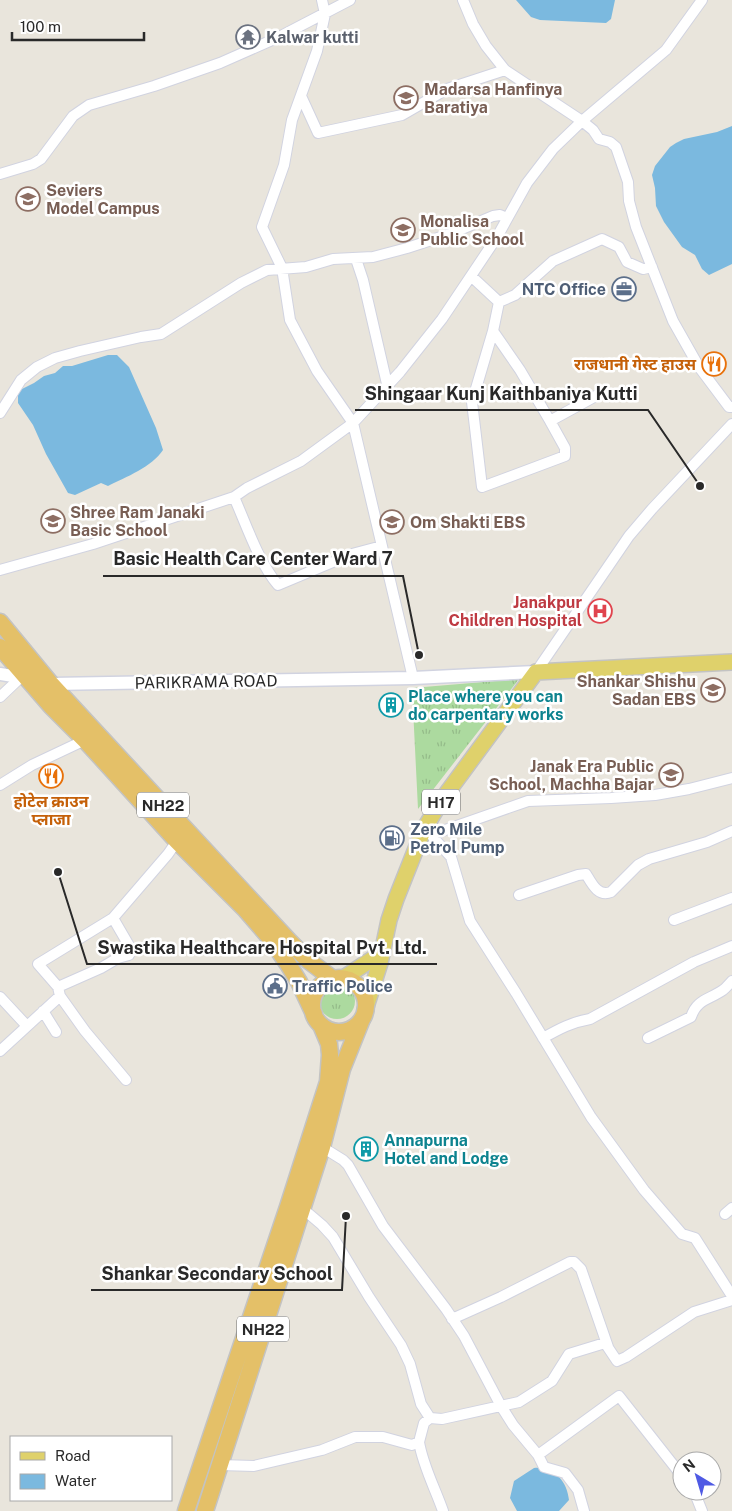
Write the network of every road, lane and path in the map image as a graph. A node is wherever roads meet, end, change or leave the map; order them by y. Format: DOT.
graph roads {
  1 [pos="322,0"];
  2 [pos="350,0"];
  3 [pos="463,0"];
  4 [pos="697,2"];
  5 [pos="325,14"];
  6 [pos="505,70"];
  7 [pos="300,96"];
  8 [pos="582,121"];
  9 [pos="0,174"];
  10 [pos="508,218"];
  11 [pos="356,259"];
  12 [pos="652,267"];
  13 [pos="282,268"];
  14 [pos="471,276"];
  15 [pos="499,302"];
  16 [pos="493,332"];
  17 [pos="387,384"];
  18 [pos="604,392"];
  19 [pos="732,407"];
  20 [pos="0,413"];
  21 [pos="550,421"];
  22 [pos="353,423"];
  23 [pos="732,424"];
  24 [pos="234,498"];
  25 [pos="382,546"];
  26 [pos="0,570"];
  27 [pos="0,622"];
  28 [pos="0,647"];
  29 [pos="732,662"];
  30 [pos="536,672"];
  31 [pos="0,674"];
  32 [pos="23,678"];
  33 [pos="413,678"];
  34 [pos="51,684"];
  35 [pos="0,697"];
  36 [pos="85,740"];
  37 [pos="732,778"];
  38 [pos="0,784"];
  39 [pos="732,830"];
  40 [pos="427,833"];
  41 [pos="177,841"];
  42 [pos="519,895"];
  43 [pos="732,898"];
  44 [pos="113,918"];
  45 [pos="674,920"];
  46 [pos="732,946"];
  47 [pos="383,952"];
  48 [pos="338,979"];
  49 [pos="732,981"];
  50 [pos="59,992"];
  51 [pos="0,997"];
  52 [pos="43,1011"];
  53 [pos="364,1014"];
  54 [pos="317,1020"];
  55 [pos="27,1026"];
  56 [pos="56,1032"];
  57 [pos="543,1038"];
  58 [pos="648,1038"];
  59 [pos="0,1051"];
  60 [pos="126,1080"];
  61 [pos="322,1147"];
  62 [pos="302,1208"];
  63 [pos="732,1296"];
  64 [pos="732,1300"];
  65 [pos="452,1318"];
  66 [pos="617,1361"];
  67 [pos="501,1406"];
  68 [pos="430,1418"];
  69 [pos="419,1442"];
  70 [pos="538,1455"];
  71 [pos="672,1463"];
  72 [pos="220,1465"];
  73 [pos="186,1511"];
  74 [pos="205,1511"];
  75 [pos="443,1511"];
  76 [pos="584,1511"];
  1 -- 5 [label="street"];
  2 -- 5 [label="street"];
  3 -- 6 [label="street"];
  4 -- 8 [label="street"];
  5 -- 7 [label="street"];
  5 -- 9 [label="street"];
  6 -- 7 [label="street"];
  6 -- 8 [label="street"];
  7 -- 13 [label="street"];
  8 -- 10 [label="street"];
  8 -- 12 [label="street"];
  10 -- 11 [label="street"];
  10 -- 14 [label="street"];
  11 -- 13 [label="street"];
  11 -- 17 [label="street"];
  12 -- 15 [label="street"];
  12 -- 19 [label="street"];
  13 -- 20 [label="street"];
  13 -- 22 [label="street"];
  14 -- 15 [label="street"];
  14 -- 17 [label="street"];
  15 -- 16 [label="street"];
  16 -- 21 [label="street"];
  16 -- 21 [label="street"];
  17 -- 22 [label="street"];
  18 -- 21 [label="street"];
  22 -- 24 [label="street"];
  22 -- 25 [label="street"];
  23 -- 30 [label="street"];
  24 -- 25 [label="street"];
  24 -- 26 [label="street"];
  25 -- 33 [label="street"];
  27 -- 34 [label="highway, NH22"];
  28 -- 32 [label="highway"];
  29 -- 30 [label="main road"];
  30 -- 33 [label="street, PARIKRAMA ROAD"];
  30 -- 40 [label="main road, H17"];
  31 -- 32 [label="street, PARIKRAMA ROAD"];
  32 -- 34 [label="street, PARIKRAMA ROAD"];
  32 -- 35 [label="street"];
  32 -- 36 [label="highway, NH22"];
  33 -- 34 [label="street, PARIKRAMA ROAD"];
  34 -- 48 [label="highway, NH22"];
  36 -- 38 [label="street"];
  36 -- 41 [label="highway, NH22"];
  37 -- 40 [label="street"];
  39 -- 42 [label="street"];
  40 -- 47 [label="main road, H17"];
  40 -- 57 [label="street"];
  41 -- 44 [label="street"];
  41 -- 54 [label="highway, NH22"];
  43 -- 45 [label="street"];
  44 -- 50 [label="street"];
  44 -- 50 [label="street"];
  46 -- 57 [label="street"];
  47 -- 48 [label="main road"];
  47 -- 53 [label="main road, H17"];
  48 -- 53 [label="highway, NH22"];
  48 -- 54 [label="highway"];
  49 -- 58 [label="street"];
  50 -- 52 [label="street"];
  50 -- 60 [label="street"];
  51 -- 55 [label="street"];
  52 -- 55 [label="street"];
  52 -- 56 [label="street"];
  53 -- 54 [label="highway"];
  53 -- 61 [label="highway, NH22"];
  54 -- 73 [label="highway, NH22"];
  55 -- 59 [label="street"];
  57 -- 63 [label="street"];
  61 -- 62 [label="highway, NH22"];
  61 -- 65 [label="street"];
  62 -- 68 [label="street"];
  62 -- 72 [label="highway, NH22"];
  64 -- 66 [label="street"];
  65 -- 66 [label="street"];
  65 -- 67 [label="street"];
  66 -- 67 [label="street"];
  67 -- 68 [label="street"];
  67 -- 70 [label="street"];
  68 -- 69 [label="street"];
  69 -- 72 [label="street"];
  69 -- 75 [label="street"];
  70 -- 71 [label="street"];
  70 -- 76 [label="street"];
  72 -- 74 [label="highway, NH22"];
}
